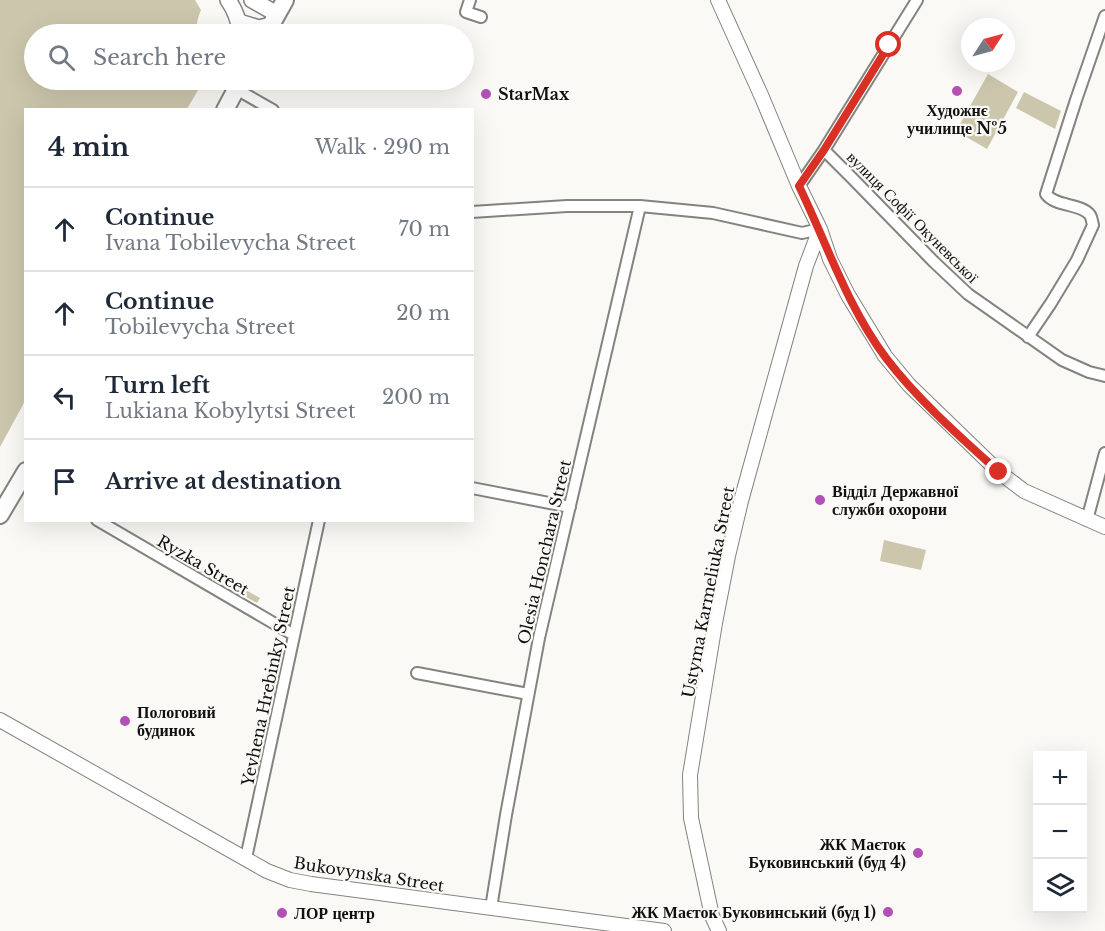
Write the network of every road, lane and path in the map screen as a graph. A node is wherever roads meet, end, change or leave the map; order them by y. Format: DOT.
graph roads {
  1 [pos="228,0"];
  2 [pos="252,0"];
  3 [pos="470,0"];
  4 [pos="718,0"];
  5 [pos="917,0"];
  6 [pos="1105,16"];
  7 [pos="481,17"];
  8 [pos="275,18"];
  9 [pos="239,24"];
  10 [pos="235,90"];
  11 [pos="246,90"];
  12 [pos="226,108"];
  13 [pos="270,108"];
  14 [pos="824,150"];
  15 [pos="799,186"];
  16 [pos="640,206"];
  17 [pos="474,212"];
  18 [pos="820,229"];
  19 [pos="1028,337"];
  20 [pos="1105,376"];
  21 [pos="1105,453"];
  22 [pos="23,482"];
  23 [pos="474,488"];
  24 [pos="570,507"];
  25 [pos="0,515"];
  26 [pos="1088,520"];
  27 [pos="100,522"];
  28 [pos="319,522"];
  29 [pos="1105,527"];
  30 [pos="294,635"];
  31 [pos="417,673"];
  32 [pos="528,694"];
  33 [pos="0,720"];
  34 [pos="246,858"];
  35 [pos="492,908"];
  36 [pos="640,930"];
  37 [pos="664,931"];
  38 [pos="719,931"];
  1 -- 9 [label="main road"];
  2 -- 8 [label="main road"];
  3 -- 7 [label="street"];
  4 -- 15 [label="street"];
  5 -- 14 [label="street"];
  6 -- 19 [label="street"];
  10 -- 12 [label="main road"];
  11 -- 13 [label="street"];
  14 -- 15 [label="street"];
  14 -- 19 [label="street, вулиця Софії Окуневської"];
  15 -- 18 [label="street"];
  16 -- 17 [label="street"];
  16 -- 18 [label="street"];
  16 -- 24 [label="street, Olesia Honchara Street"];
  18 -- 26 [label="street"];
  18 -- 38 [label="street, Ustyma Karmeliuka Street"];
  19 -- 20 [label="street, вулиця Софії Окуневської"];
  21 -- 26 [label="street"];
  22 -- 25 [label="main road"];
  23 -- 24 [label="street"];
  24 -- 32 [label="street, Olesia Honchara Street"];
  26 -- 29 [label="street"];
  27 -- 30 [label="street, Ryzka Street"];
  28 -- 30 [label="street, Yevhena Hrebinky Street"];
  30 -- 34 [label="street, Yevhena Hrebinky Street"];
  31 -- 32 [label="street"];
  32 -- 35 [label="street, Olesia Honchara Street"];
  33 -- 34 [label="street, Bukovynska Street"];
  34 -- 35 [label="street, Bukovynska Street"];
  35 -- 36 [label="street, Bukovynska Street"];
  36 -- 37 [label="street, Bukovynska Street"];
}
